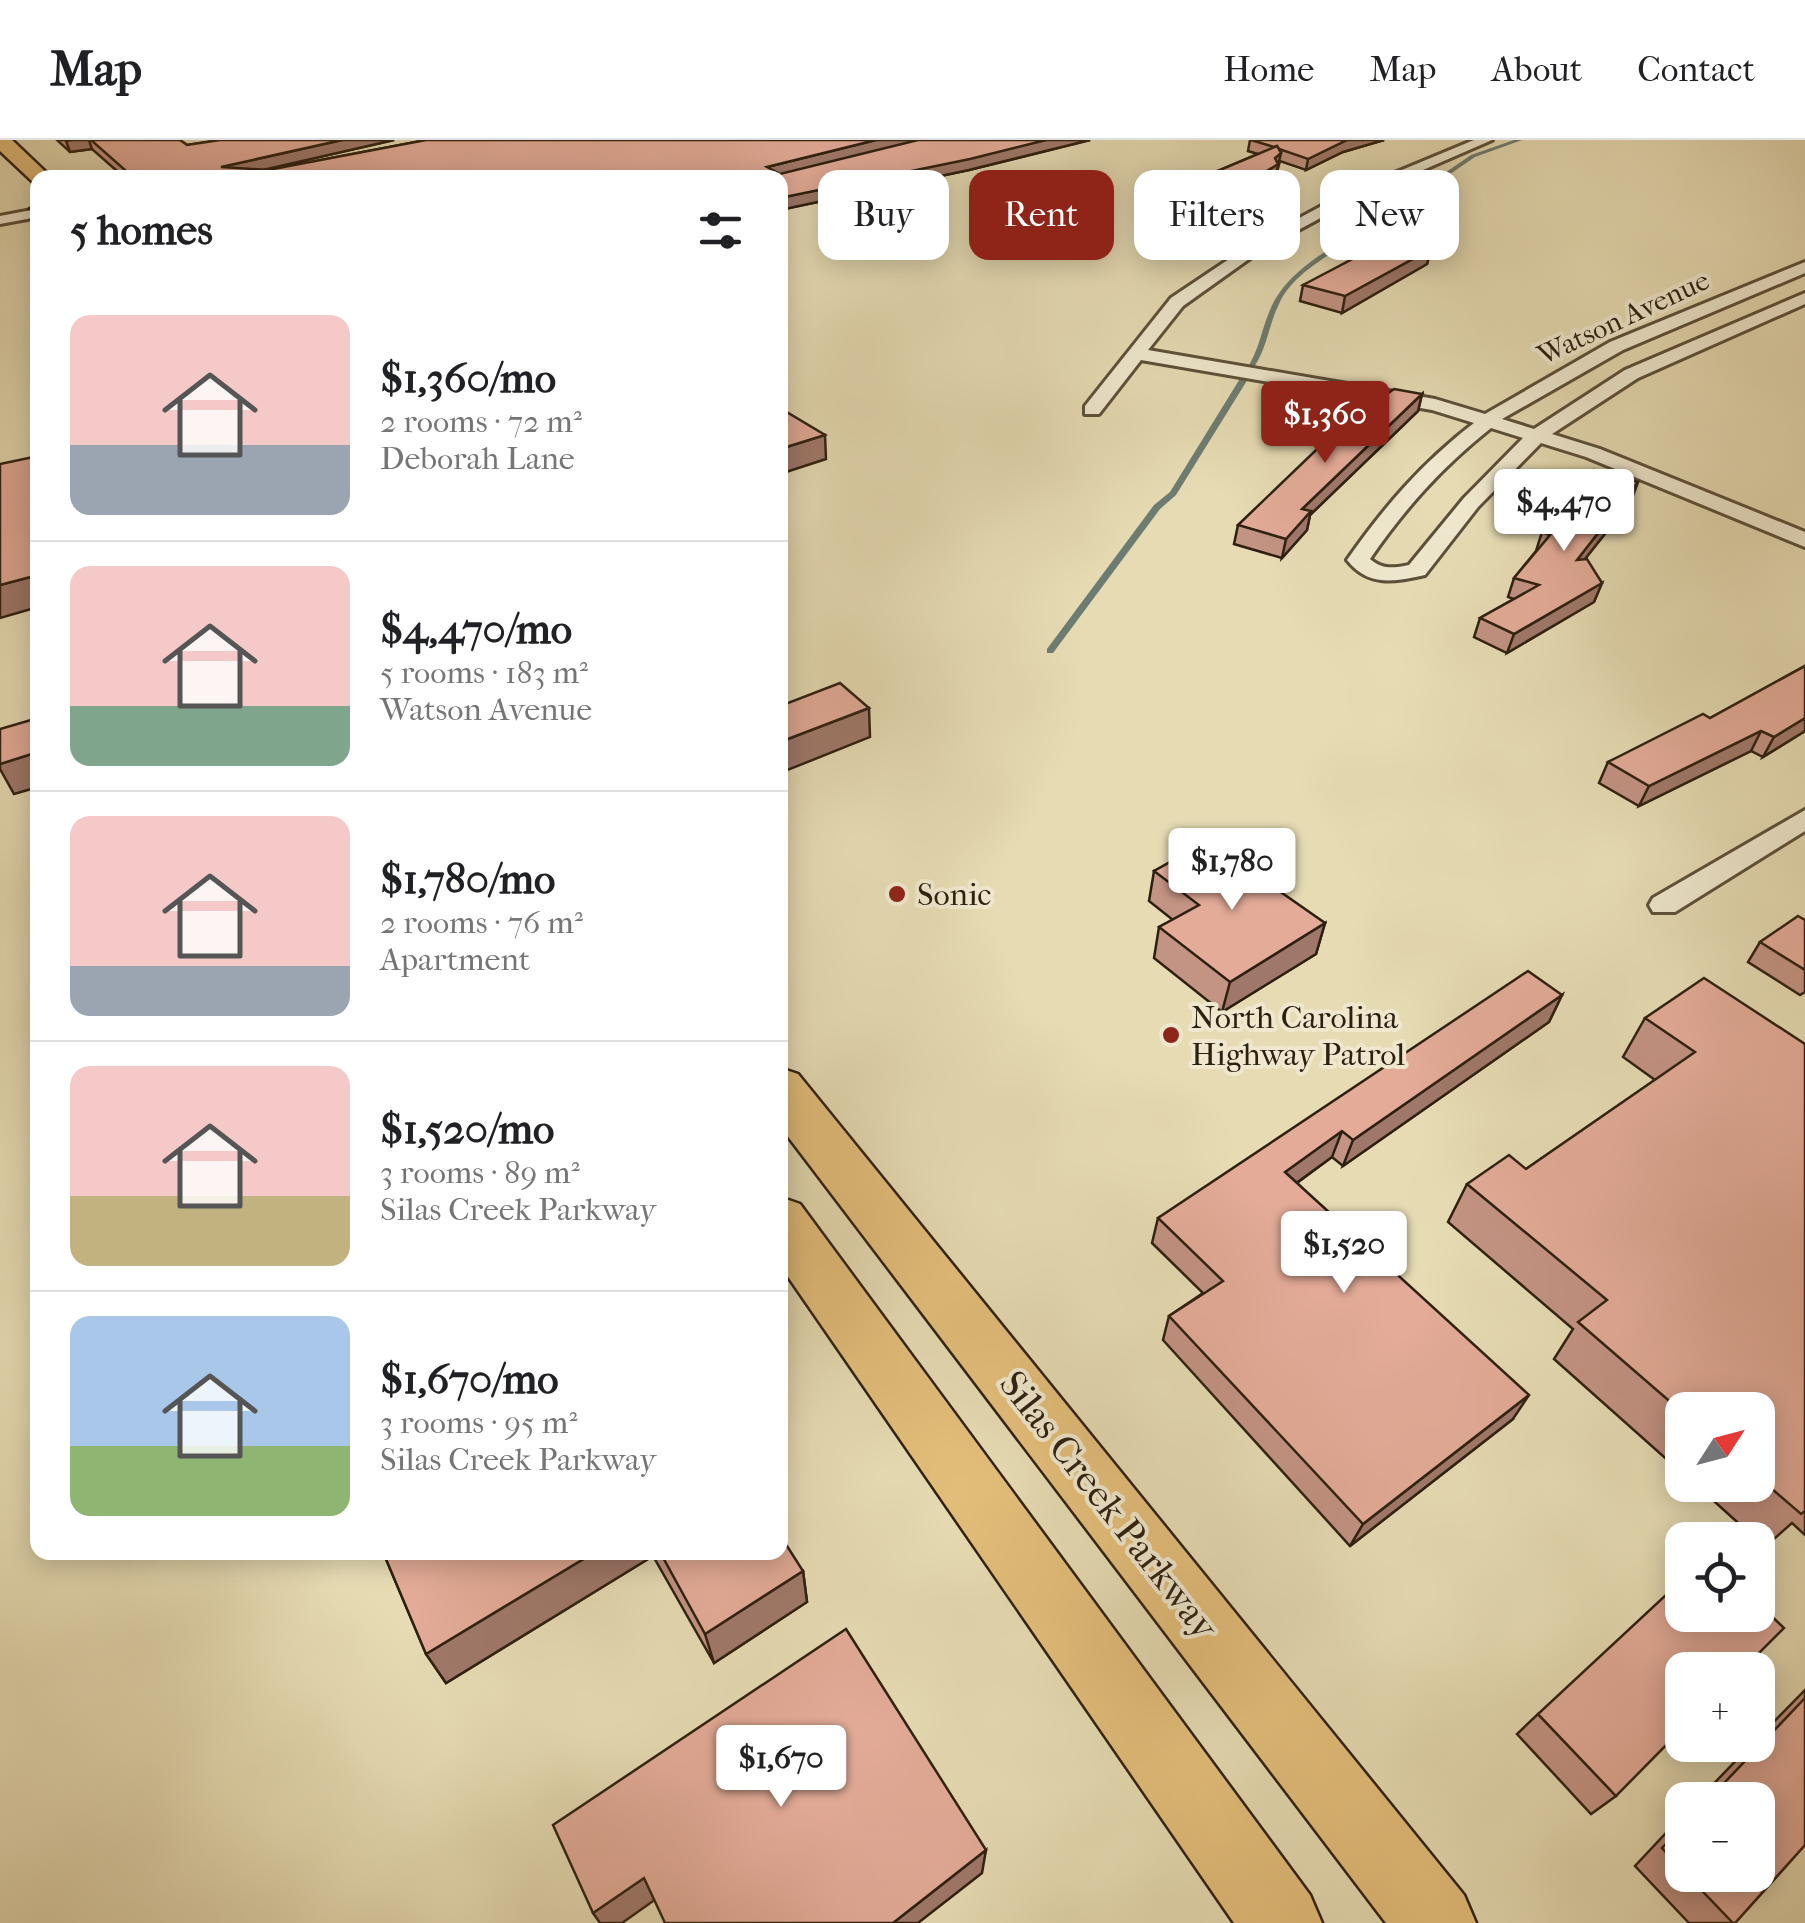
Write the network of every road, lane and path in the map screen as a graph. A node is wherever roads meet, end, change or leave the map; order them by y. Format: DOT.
graph roads {
  1 [pos="0,140"];
  2 [pos="1485,140"];
  3 [pos="33,170"];
  4 [pos="29,205"];
  5 [pos="0,220"];
  6 [pos="1805,268"];
  7 [pos="1805,298"];
  8 [pos="1139,354"];
  9 [pos="1092,410"];
  10 [pos="1488,421"];
  11 [pos="1538,436"];
  12 [pos="1805,540"];
  13 [pos="1805,820"];
  14 [pos="1664,905"];
  15 [pos="788,1098"];
  16 [pos="788,1231"];
  17 [pos="1282,1923"];
  18 [pos="1436,1923"];
  1 -- 3 [label="main road"];
  2 -- 8 [label="street"];
  4 -- 5 [label="street"];
  6 -- 10 [label="street, Watson Avenue"];
  7 -- 11 [label="street, Watson Avenue"];
  8 -- 9 [label="street"];
  8 -- 10 [label="street"];
  10 -- 11 [label="street"];
  10 -- 11 [label="street, Watson Avenue"];
  11 -- 12 [label="street"];
  13 -- 14 [label="street"];
  15 -- 18 [label="main road, Silas Creek Parkway"];
  16 -- 17 [label="main road"];
}
